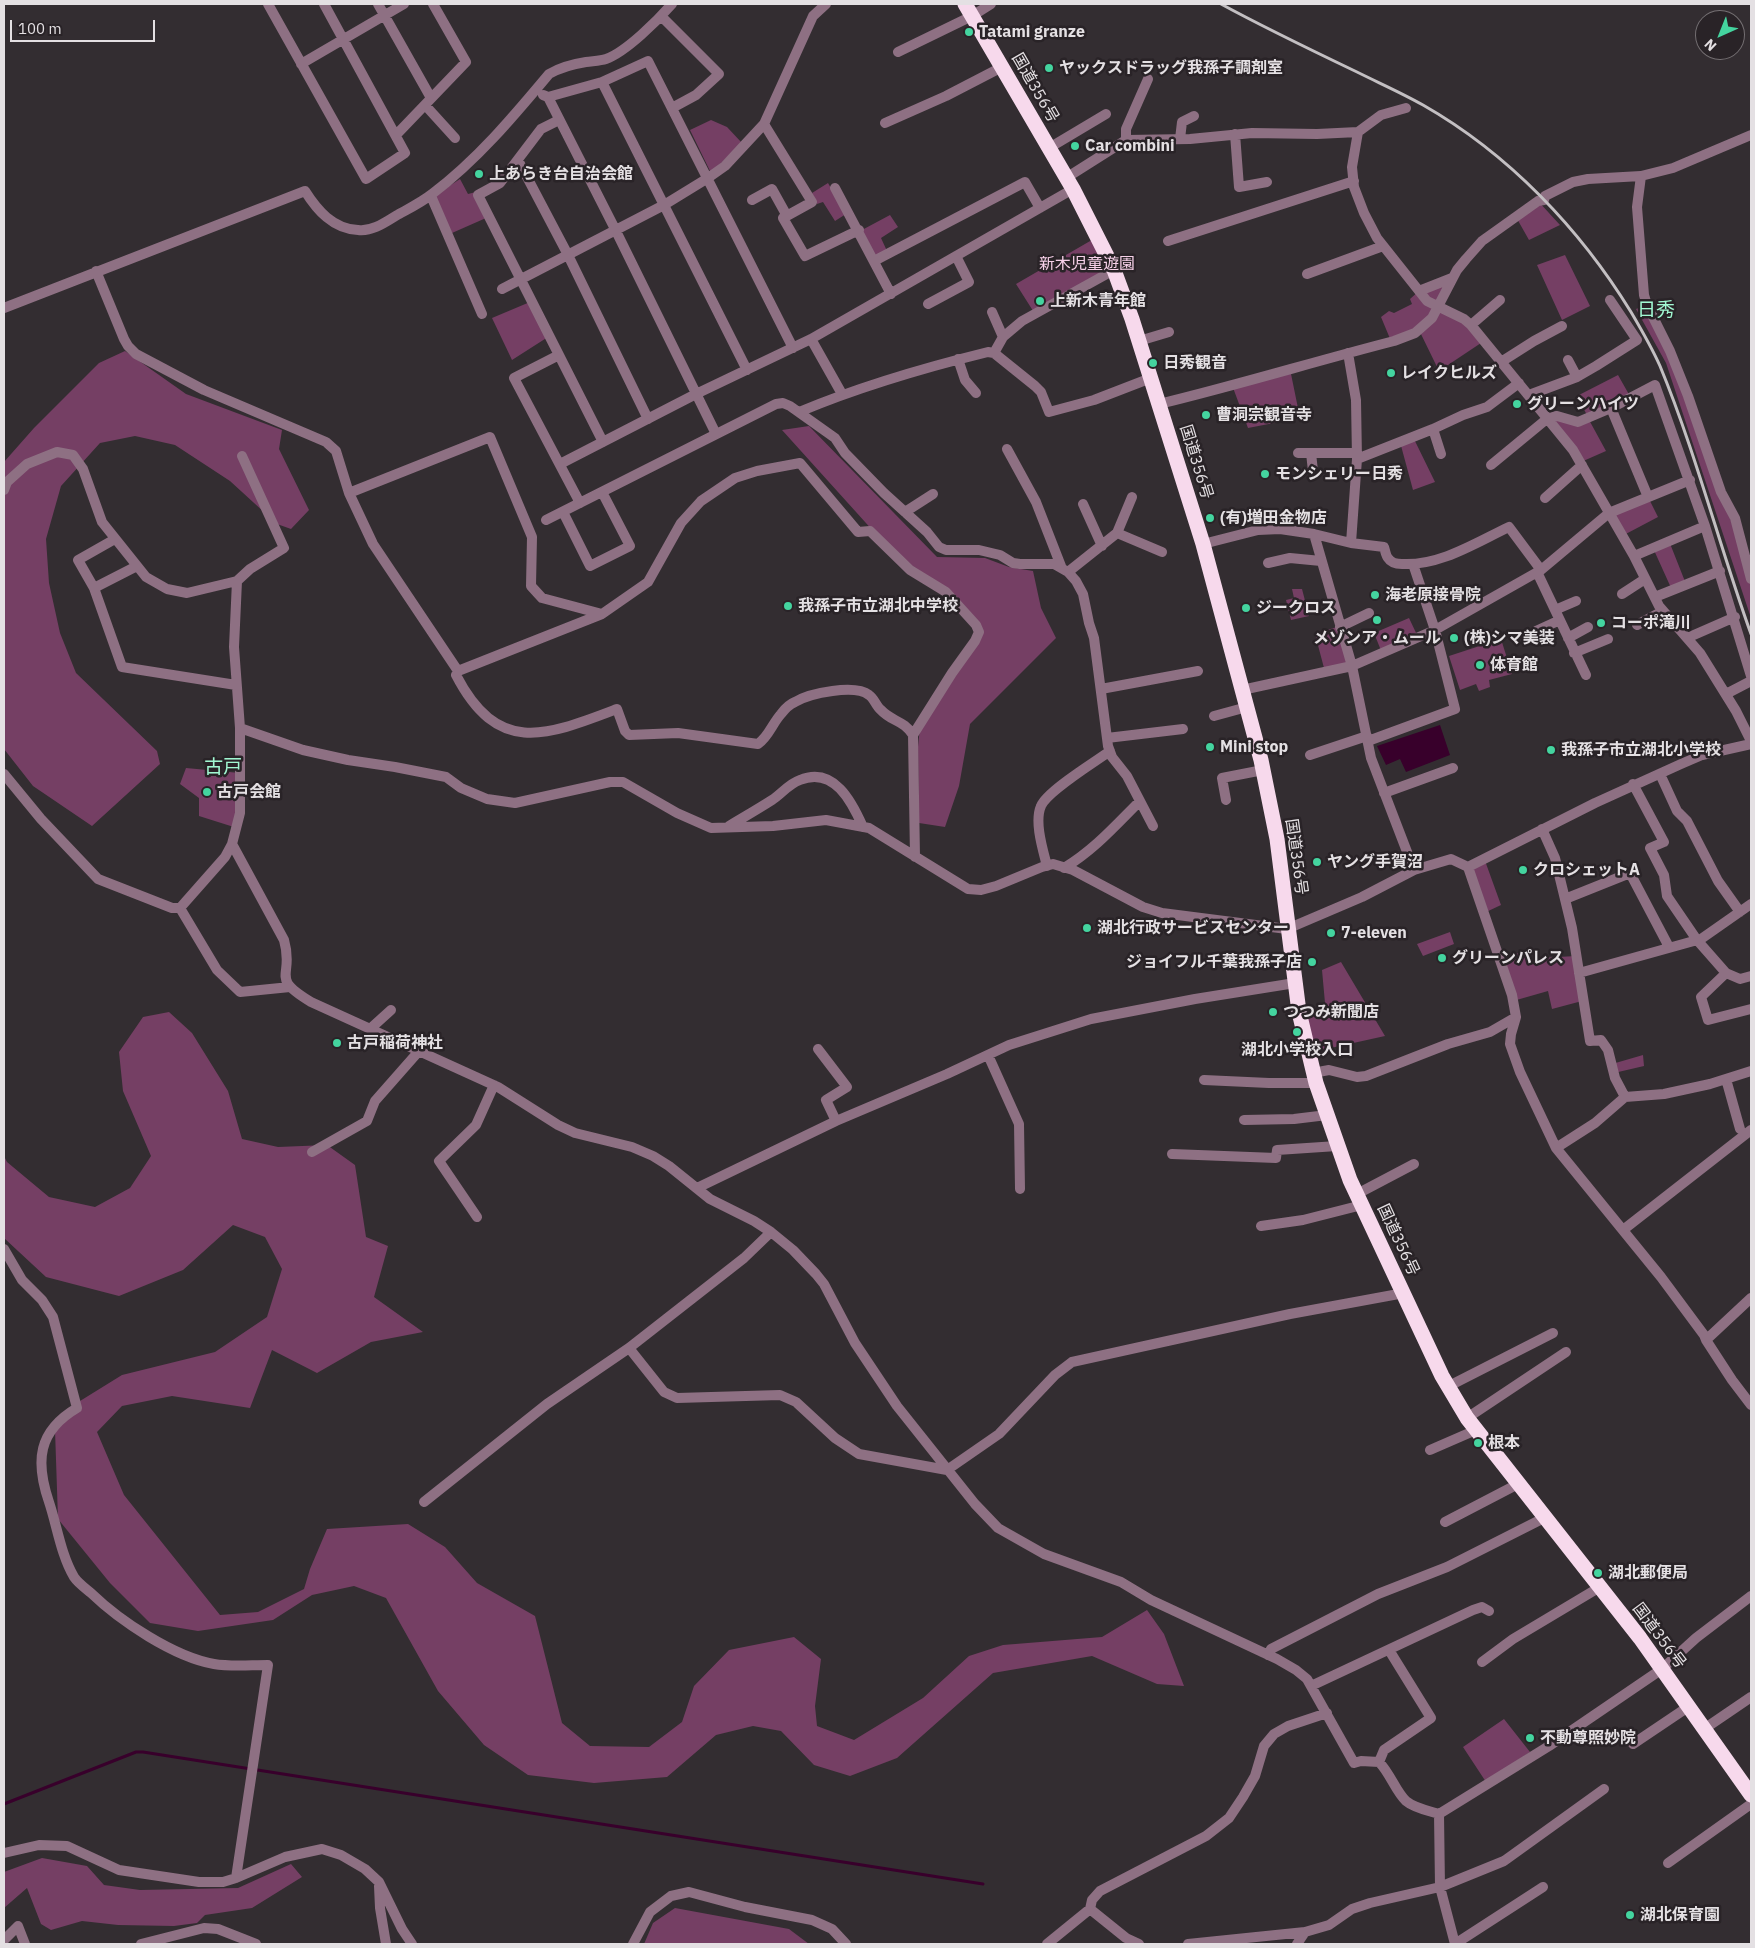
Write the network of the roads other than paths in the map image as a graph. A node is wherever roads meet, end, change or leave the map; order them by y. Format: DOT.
graph roads {
  1 [pos="268,4"];
  2 [pos="324,4"];
  3 [pos="378,4"];
  4 [pos="404,4"];
  5 [pos="433,4"];
  6 [pos="672,4"];
  7 [pos="826,4"];
  8 [pos="991,4"];
  9 [pos="969,10"];
  10 [pos="384,15"];
  11 [pos="661,16"];
  12 [pos="343,40"];
  13 [pos="898,52"];
  14 [pos="301,64"];
  15 [pos="1002,67"];
  16 [pos="1148,78"];
  17 [pos="602,82"];
  18 [pos="534,92"];
  19 [pos="548,97"];
  20 [pos="428,102"];
  21 [pos="672,108"];
  22 [pos="1406,108"];
  23 [pos="1106,114"];
  24 [pos="1194,116"];
  25 [pos="559,120"];
  26 [pos="885,123"];
  27 [pos="764,124"];
  28 [pos="1358,132"];
  29 [pos="1235,134"];
  30 [pos="396,135"];
  31 [pos="1751,135"];
  32 [pos="454,138"];
  33 [pos="1180,139"];
  34 [pos="1126,140"];
  35 [pos="1049,148"];
  36 [pos="518,160"];
  37 [pos="1641,176"];
  38 [pos="708,178"];
  39 [pos="1354,181"];
  40 [pos="1267,182"];
  41 [pos="1070,184"];
  42 [pos="835,188"];
  43 [pos="431,196"];
  44 [pos="752,200"];
  45 [pos="664,205"];
  46 [pos="1040,208"];
  47 [pos="787,216"];
  48 [pos="615,229"];
  49 [pos="859,230"];
  50 [pos="1168,241"];
  51 [pos="1383,246"];
  52 [pos="567,253"];
  53 [pos="956,256"];
  54 [pos="874,261"];
  55 [pos="1114,270"];
  56 [pos="96,271"];
  57 [pos="1307,274"];
  58 [pos="520,278"];
  59 [pos="1452,278"];
  60 [pos="502,289"];
  61 [pos="1419,291"];
  62 [pos="891,294"];
  63 [pos="1500,300"];
  64 [pos="1610,300"];
  65 [pos="928,304"];
  66 [pos="1438,306"];
  67 [pos="4,308"];
  68 [pos="992,312"];
  69 [pos="482,314"];
  70 [pos="1471,325"];
  71 [pos="1562,326"];
  72 [pos="1169,332"];
  73 [pos="1003,337"];
  74 [pos="811,339"];
  75 [pos="1139,341"];
  76 [pos="793,348"];
  77 [pos="994,353"];
  78 [pos="1348,353"];
  79 [pos="559,355"];
  80 [pos="958,359"];
  81 [pos="1568,360"];
  82 [pos="1502,362"];
  83 [pos="747,370"];
  84 [pos="1577,376"];
  85 [pos="1151,378"];
  86 [pos="1519,383"];
  87 [pos="976,393"];
  88 [pos="696,394"];
  89 [pos="842,394"];
  90 [pos="1529,395"];
  91 [pos="1159,404"];
  92 [pos="1611,408"];
  93 [pos="799,412"];
  94 [pos="1548,418"];
  95 [pos="648,419"];
  96 [pos="1433,429"];
  97 [pos="716,434"];
  98 [pos="603,442"];
  99 [pos="1007,449"];
  100 [pos="1298,453"];
  101 [pos="1311,453"];
  102 [pos="1440,454"];
  103 [pos="242,456"];
  104 [pos="1357,456"];
  105 [pos="560,464"];
  106 [pos="1491,465"];
  107 [pos="1582,465"];
  108 [pos="1313,471"];
  109 [pos="1690,480"];
  110 [pos="4,490"];
  111 [pos="602,492"];
  112 [pos="350,493"];
  113 [pos="933,494"];
  114 [pos="1132,497"];
  115 [pos="1648,497"];
  116 [pos="1545,498"];
  117 [pos="580,503"];
  118 [pos="1083,504"];
  119 [pos="563,512"];
  120 [pos="905,512"];
  121 [pos="1609,513"];
  122 [pos="546,520"];
  123 [pos="1705,526"];
  124 [pos="1117,533"];
  125 [pos="1314,534"];
  126 [pos="115,539"];
  127 [pos="1351,543"];
  128 [pos="1203,544"];
  129 [pos="1102,546"];
  130 [pos="1162,552"];
  131 [pos="1634,556"];
  132 [pos="1321,561"];
  133 [pos="1268,563"];
  134 [pos="1413,564"];
  135 [pos="137,566"];
  136 [pos="1064,569"];
  137 [pos="1539,571"];
  138 [pos="1720,571"];
  139 [pos="1645,578"];
  140 [pos="1751,579"];
  141 [pos="238,581"];
  142 [pos="94,588"];
  143 [pos="1622,594"];
  144 [pos="1655,597"];
  145 [pos="1576,602"];
  146 [pos="1555,610"];
  147 [pos="1663,611"];
  148 [pos="1369,613"];
  149 [pos="602,614"];
  150 [pos="1735,617"];
  151 [pos="1560,620"];
  152 [pos="1637,626"];
  153 [pos="1340,627"];
  154 [pos="1588,627"];
  155 [pos="1435,630"];
  156 [pos="1536,631"];
  157 [pos="1568,638"];
  158 [pos="1687,638"];
  159 [pos="1608,639"];
  160 [pos="1574,653"];
  161 [pos="1352,666"];
  162 [pos="458,671"];
  163 [pos="1198,671"];
  164 [pos="1586,675"];
  165 [pos="1751,676"];
  166 [pos="1751,682"];
  167 [pos="236,685"];
  168 [pos="1101,688"];
  169 [pos="1242,690"];
  170 [pos="1726,694"];
  171 [pos="1247,707"];
  172 [pos="1214,716"];
  173 [pos="240,728"];
  174 [pos="1183,728"];
  175 [pos="913,735"];
  176 [pos="1107,738"];
  177 [pos="1368,738"];
  178 [pos="1751,743"];
  179 [pos="1110,751"];
  180 [pos="1310,755"];
  181 [pos="1454,768"];
  182 [pos="1263,770"];
  183 [pos="4,774"];
  184 [pos="1660,774"];
  185 [pos="1633,784"];
  186 [pos="1384,793"];
  187 [pos="1226,800"];
  188 [pos="1140,801"];
  189 [pos="1152,826"];
  190 [pos="863,827"];
  191 [pos="727,828"];
  192 [pos="1542,829"];
  193 [pos="232,844"];
  194 [pos="915,857"];
  195 [pos="1047,866"];
  196 [pos="1468,867"];
  197 [pos="1064,868"];
  198 [pos="1414,870"];
  199 [pos="1565,899"];
  200 [pos="1751,904"];
  201 [pos="180,908"];
  202 [pos="1740,912"];
  203 [pos="1287,928"];
  204 [pos="1697,940"];
  205 [pos="1669,947"];
  206 [pos="1580,973"];
  207 [pos="1726,973"];
  208 [pos="1751,976"];
  209 [pos="1294,983"];
  210 [pos="290,987"];
  211 [pos="1751,1009"];
  212 [pos="391,1010"];
  213 [pos="1516,1017"];
  214 [pos="370,1029"];
  215 [pos="818,1050"];
  216 [pos="419,1052"];
  217 [pos="988,1055"];
  218 [pos="1751,1071"];
  219 [pos="1314,1078"];
  220 [pos="1726,1078"];
  221 [pos="1204,1080"];
  222 [pos="494,1085"];
  223 [pos="1625,1097"];
  224 [pos="1327,1115"];
  225 [pos="1244,1120"];
  226 [pos="836,1121"];
  227 [pos="1740,1129"];
  228 [pos="1751,1130"];
  229 [pos="1337,1146"];
  230 [pos="1556,1148"];
  231 [pos="312,1152"];
  232 [pos="1172,1154"];
  233 [pos="1414,1164"];
  234 [pos="697,1188"];
  235 [pos="1020,1189"];
  236 [pos="1359,1199"];
  237 [pos="477,1218"];
  238 [pos="1261,1226"];
  239 [pos="1623,1230"];
  240 [pos="771,1232"];
  241 [pos="4,1250"];
  242 [pos="1404,1293"];
  243 [pos="1751,1298"];
  244 [pos="1554,1333"];
  245 [pos="1706,1340"];
  246 [pos="629,1348"];
  247 [pos="1566,1352"];
  248 [pos="1447,1387"];
  249 [pos="1751,1405"];
  250 [pos="1471,1424"];
  251 [pos="1430,1450"];
  252 [pos="948,1470"];
  253 [pos="1518,1484"];
  254 [pos="424,1502"];
  255 [pos="1544,1518"];
  256 [pos="1445,1522"];
  257 [pos="1600,1587"];
  258 [pos="1751,1598"];
  259 [pos="1489,1611"];
  260 [pos="1389,1650"];
  261 [pos="1268,1655"];
  262 [pos="1482,1662"];
  263 [pos="1662,1668"];
  264 [pos="1311,1686"];
  265 [pos="1751,1697"];
  266 [pos="1688,1707"];
  267 [pos="1327,1713"];
  268 [pos="1704,1729"];
  269 [pos="1633,1744"];
  270 [pos="1379,1762"];
  271 [pos="1604,1789"];
  272 [pos="1751,1795"];
  273 [pos="1751,1804"];
  274 [pos="1440,1814"];
  275 [pos="4,1853"];
  276 [pos="1668,1863"];
  277 [pos="236,1878"];
  278 [pos="379,1882"];
  279 [pos="1440,1887"];
  280 [pos="1543,1887"];
  281 [pos="1090,1909"];
  282 [pos="1305,1932"];
  283 [pos="4,1940"];
  284 [pos="25,1944"];
  285 [pos="141,1944"];
  286 [pos="256,1944"];
  287 [pos="386,1944"];
  288 [pos="412,1944"];
  289 [pos="633,1944"];
  290 [pos="846,1944"];
  291 [pos="1047,1944"];
  292 [pos="1139,1944"];
  293 [pos="1188,1944"];
  294 [pos="1298,1944"];
  295 [pos="1455,1944"];
  1 -- 14 [label="street"];
  2 -- 12 [label="street"];
  3 -- 10 [label="street"];
  4 -- 10 [label="street"];
  5 -- 20 [label="street"];
  6 -- 11 [label="street"];
  7 -- 27 [label="street"];
  8 -- 9 [label="street"];
  9 -- 13 [label="street"];
  9 -- 15 [label="highway, 国道356号"];
  10 -- 12 [label="street"];
  10 -- 20 [label="street"];
  11 -- 18 [label="street"];
  11 -- 21 [label="street"];
  12 -- 14 [label="street"];
  12 -- 30 [label="street"];
  14 -- 30 [label="street"];
  15 -- 26 [label="street"];
  15 -- 35 [label="highway, 国道356号"];
  16 -- 34 [label="street"];
  17 -- 19 [label="street"];
  17 -- 21 [label="street"];
  17 -- 45 [label="street"];
  18 -- 19 [label="street"];
  18 -- 43 [label="street"];
  19 -- 25 [label="street"];
  20 -- 30 [label="street"];
  20 -- 32 [label="street"];
  21 -- 38 [label="street"];
  22 -- 28 [label="street"];
  23 -- 35 [label="street"];
  24 -- 33 [label="street"];
  25 -- 36 [label="street"];
  25 -- 48 [label="street"];
  27 -- 38 [label="street"];
  27 -- 47 [label="street"];
  28 -- 29 [label="street"];
  28 -- 39 [label="street"];
  29 -- 33 [label="street"];
  29 -- 40 [label="street"];
  31 -- 37 [label="street"];
  33 -- 34 [label="street"];
  34 -- 41 [label="street"];
  35 -- 41 [label="highway, 国道356号"];
  36 -- 52 [label="street"];
  36 -- 58 [label="street"];
  37 -- 59 [label="street"];
  37 -- 140 [label="street"];
  38 -- 45 [label="street"];
  38 -- 76 [label="street"];
  39 -- 50 [label="street"];
  39 -- 51 [label="street"];
  41 -- 46 [label="street"];
  41 -- 55 [label="highway, 国道356号"];
  42 -- 49 [label="street"];
  43 -- 56 [label="street"];
  43 -- 69 [label="street"];
  44 -- 47 [label="street"];
  45 -- 48 [label="street"];
  45 -- 83 [label="street"];
  46 -- 53 [label="street"];
  46 -- 54 [label="street"];
  47 -- 49 [label="street"];
  48 -- 52 [label="street"];
  48 -- 88 [label="street"];
  49 -- 54 [label="street"];
  51 -- 57 [label="street"];
  51 -- 61 [label="street"];
  52 -- 58 [label="street"];
  52 -- 95 [label="street"];
  53 -- 62 [label="street"];
  53 -- 65 [label="street"];
  54 -- 62 [label="street"];
  55 -- 73 [label="street"];
  55 -- 75 [label="highway, 国道356号"];
  56 -- 67 [label="street"];
  56 -- 112 [label="street"];
  58 -- 60 [label="street"];
  58 -- 79 [label="street"];
  59 -- 61 [label="street"];
  59 -- 66 [label="street"];
  61 -- 66 [label="street"];
  62 -- 74 [label="street"];
  63 -- 70 [label="street"];
  64 -- 84 [label="street"];
  66 -- 70 [label="street"];
  66 -- 78 [label="street"];
  68 -- 73 [label="street"];
  70 -- 82 [label="street"];
  71 -- 82 [label="street"];
  72 -- 75 [label="street"];
  73 -- 77 [label="street"];
  74 -- 76 [label="street"];
  74 -- 89 [label="street"];
  75 -- 85 [label="highway, 国道356号"];
  76 -- 83 [label="street"];
  77 -- 80 [label="street"];
  77 -- 85 [label="street"];
  78 -- 91 [label="street"];
  78 -- 104 [label="street"];
  79 -- 98 [label="street"];
  79 -- 105 [label="street"];
  80 -- 87 [label="street"];
  80 -- 89 [label="street"];
  81 -- 84 [label="street"];
  82 -- 86 [label="street"];
  83 -- 88 [label="street"];
  84 -- 90 [label="street"];
  85 -- 91 [label="highway, 国道356号"];
  86 -- 90 [label="street"];
  86 -- 96 [label="street"];
  88 -- 95 [label="street"];
  88 -- 97 [label="street"];
  89 -- 93 [label="street"];
  90 -- 94 [label="street"];
  91 -- 128 [label="highway, 国道356号"];
  92 -- 94 [label="street"];
  92 -- 109 [label="street"];
  92 -- 115 [label="street"];
  93 -- 97 [label="street"];
  93 -- 120 [label="street"];
  94 -- 106 [label="street"];
  94 -- 107 [label="street"];
  95 -- 98 [label="street"];
  96 -- 102 [label="street"];
  96 -- 104 [label="street"];
  97 -- 111 [label="street"];
  98 -- 105 [label="street"];
  99 -- 136 [label="street"];
  100 -- 101 [label="street"];
  101 -- 104 [label="street"];
  101 -- 108 [label="street"];
  103 -- 141 [label="street"];
  104 -- 127 [label="street"];
  105 -- 117 [label="street"];
  107 -- 116 [label="street"];
  107 -- 121 [label="street"];
  109 -- 115 [label="street"];
  109 -- 123 [label="street"];
  110 -- 126 [label="street"];
  111 -- 117 [label="street"];
  111 -- 119 [label="street"];
  112 -- 149 [label="street"];
  112 -- 162 [label="street"];
  113 -- 120 [label="street"];
  114 -- 124 [label="street"];
  115 -- 121 [label="street"];
  117 -- 119 [label="street"];
  118 -- 129 [label="street"];
  119 -- 122 [label="street"];
  120 -- 136 [label="street"];
  121 -- 131 [label="street"];
  121 -- 137 [label="street"];
  123 -- 131 [label="street"];
  123 -- 138 [label="street"];
  124 -- 129 [label="street"];
  124 -- 130 [label="street"];
  125 -- 127 [label="street"];
  125 -- 128 [label="street"];
  125 -- 132 [label="street"];
  126 -- 135 [label="street"];
  126 -- 142 [label="street"];
  127 -- 134 [label="street"];
  128 -- 169 [label="highway, 国道356号"];
  129 -- 136 [label="street"];
  131 -- 139 [label="street"];
  132 -- 133 [label="street"];
  132 -- 153 [label="street"];
  134 -- 137 [label="street"];
  134 -- 155 [label="street"];
  135 -- 141 [label="street"];
  135 -- 142 [label="street"];
  136 -- 168 [label="street"];
  137 -- 146 [label="street"];
  137 -- 155 [label="street"];
  138 -- 144 [label="street"];
  138 -- 150 [label="street"];
  139 -- 143 [label="street"];
  139 -- 144 [label="street"];
  141 -- 167 [label="street"];
  142 -- 167 [label="street"];
  144 -- 147 [label="street"];
  145 -- 146 [label="street"];
  146 -- 151 [label="street"];
  147 -- 152 [label="street"];
  147 -- 158 [label="street"];
  148 -- 153 [label="street"];
  149 -- 162 [label="street"];
  149 -- 175 [label="street"];
  150 -- 158 [label="street"];
  150 -- 165 [label="street"];
  151 -- 156 [label="street"];
  151 -- 157 [label="street"];
  153 -- 161 [label="street"];
  154 -- 157 [label="street"];
  155 -- 161 [label="street"];
  155 -- 177 [label="street"];
  157 -- 160 [label="street"];
  158 -- 170 [label="street"];
  159 -- 160 [label="street"];
  160 -- 164 [label="street"];
  161 -- 169 [label="street"];
  161 -- 177 [label="street"];
  162 -- 175 [label="street"];
  163 -- 168 [label="street"];
  166 -- 170 [label="street"];
  167 -- 173 [label="street"];
  168 -- 176 [label="street"];
  169 -- 171 [label="highway, 国道356号"];
  170 -- 178 [label="street"];
  171 -- 172 [label="street"];
  171 -- 182 [label="highway, 国道356号"];
  173 -- 191 [label="street"];
  173 -- 193 [label="street"];
  174 -- 176 [label="street"];
  175 -- 194 [label="street"];
  176 -- 179 [label="street"];
  177 -- 180 [label="street"];
  177 -- 186 [label="street"];
  178 -- 184 [label="street"];
  179 -- 188 [label="street"];
  179 -- 195 [label="street"];
  181 -- 186 [label="street"];
  182 -- 187 [label="street"];
  182 -- 203 [label="highway, 国道356号"];
  183 -- 201 [label="street"];
  184 -- 185 [label="street"];
  184 -- 202 [label="street"];
  185 -- 192 [label="street"];
  185 -- 204 [label="street"];
  186 -- 198 [label="street"];
  188 -- 189 [label="street"];
  188 -- 197 [label="street"];
  190 -- 191 [label="street"];
  190 -- 191 [label="street"];
  190 -- 194 [label="street"];
  192 -- 196 [label="street"];
  192 -- 199 [label="street"];
  193 -- 201 [label="street"];
  193 -- 210 [label="street"];
  194 -- 195 [label="street"];
  195 -- 197 [label="street"];
  196 -- 198 [label="street"];
  196 -- 213 [label="street"];
  197 -- 203 [label="street"];
  198 -- 203 [label="street"];
  199 -- 205 [label="street"];
  199 -- 206 [label="street"];
  200 -- 202 [label="street"];
  201 -- 210 [label="street"];
  202 -- 204 [label="street"];
  203 -- 209 [label="highway, 国道356号"];
  204 -- 205 [label="street"];
  204 -- 207 [label="street"];
  205 -- 206 [label="street"];
  206 -- 223 [label="street"];
  207 -- 208 [label="street"];
  207 -- 211 [label="street"];
  209 -- 217 [label="street"];
  209 -- 219 [label="highway, 国道356号"];
  210 -- 214 [label="street"];
  212 -- 214 [label="street"];
  213 -- 219 [label="street"];
  213 -- 230 [label="street"];
  214 -- 216 [label="street"];
  215 -- 226 [label="street"];
  216 -- 222 [label="street"];
  216 -- 231 [label="street"];
  217 -- 226 [label="street"];
  217 -- 235 [label="street"];
  218 -- 220 [label="street"];
  219 -- 221 [label="street"];
  219 -- 224 [label="highway, 国道356号"];
  220 -- 223 [label="street"];
  220 -- 227 [label="street"];
  222 -- 234 [label="street"];
  222 -- 237 [label="street"];
  223 -- 230 [label="street"];
  224 -- 225 [label="street"];
  224 -- 229 [label="highway, 国道356号"];
  226 -- 234 [label="street"];
  228 -- 239 [label="street"];
  229 -- 232 [label="street"];
  229 -- 236 [label="highway, 国道356号"];
  230 -- 239 [label="street"];
  233 -- 236 [label="street"];
  234 -- 240 [label="street"];
  236 -- 238 [label="street"];
  236 -- 242 [label="highway, 国道356号"];
  239 -- 245 [label="street"];
  240 -- 246 [label="street"];
  240 -- 252 [label="street"];
  241 -- 277 [label="street"];
  242 -- 248 [label="highway, 国道356号"];
  242 -- 252 [label="street"];
  243 -- 245 [label="street"];
  244 -- 248 [label="street"];
  245 -- 249 [label="street"];
  246 -- 252 [label="street"];
  246 -- 254 [label="street"];
  247 -- 250 [label="street"];
  248 -- 250 [label="highway, 国道356号"];
  250 -- 251 [label="street"];
  250 -- 253 [label="highway, 国道356号"];
  252 -- 261 [label="street"];
  253 -- 255 [label="highway, 国道356号"];
  253 -- 256 [label="street"];
  255 -- 257 [label="highway, 国道356号"];
  255 -- 261 [label="street"];
  257 -- 262 [label="street"];
  257 -- 263 [label="highway, 国道356号"];
  258 -- 263 [label="street"];
  259 -- 260 [label="street"];
  260 -- 264 [label="street"];
  260 -- 270 [label="street"];
  261 -- 264 [label="street"];
  263 -- 266 [label="highway, 国道356号"];
  263 -- 274 [label="street"];
  264 -- 267 [label="street"];
  265 -- 268 [label="street"];
  266 -- 268 [label="highway, 国道356号"];
  266 -- 269 [label="street"];
  267 -- 270 [label="street"];
  267 -- 281 [label="street"];
  268 -- 272 [label="highway, 国道356号"];
  270 -- 274 [label="street"];
  271 -- 279 [label="street"];
  273 -- 276 [label="street"];
  274 -- 279 [label="street"];
  275 -- 277 [label="street"];
  277 -- 278 [label="street"];
  278 -- 287 [label="street"];
  278 -- 288 [label="street"];
  279 -- 282 [label="street"];
  279 -- 295 [label="street"];
  280 -- 295 [label="street"];
  281 -- 291 [label="street"];
  281 -- 292 [label="street"];
  282 -- 293 [label="street"];
  282 -- 294 [label="street"];
  283 -- 284 [label="street"];
  285 -- 286 [label="street"];
  289 -- 290 [label="street"];
}
